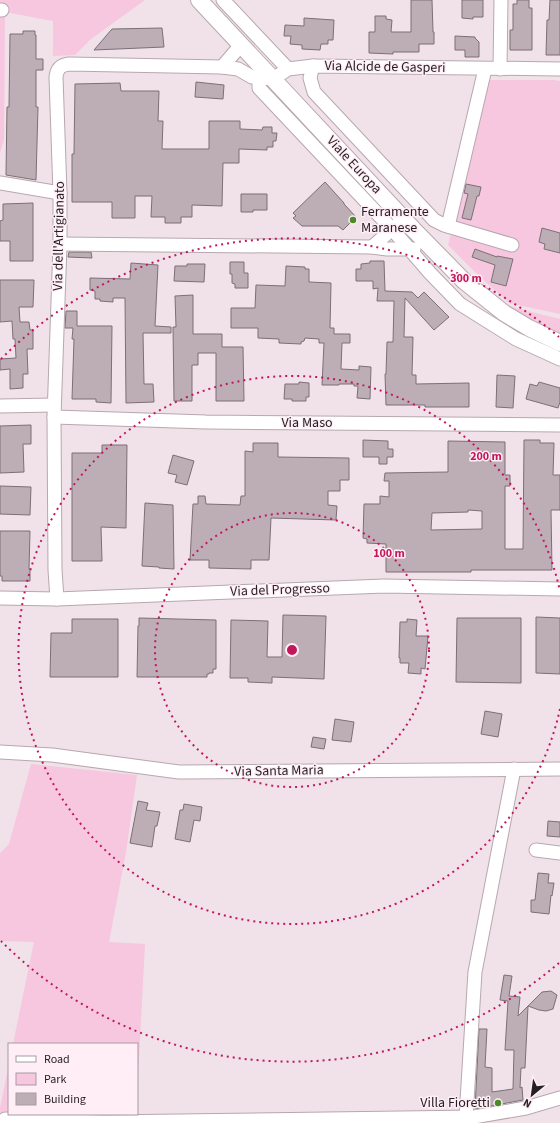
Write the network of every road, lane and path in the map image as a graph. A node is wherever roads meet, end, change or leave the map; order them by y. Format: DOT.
graph roads {
  1 [pos="199,0"];
  2 [pos="223,0"];
  3 [pos="500,0"];
  4 [pos="246,51"];
  5 [pos="313,66"];
  6 [pos="222,67"];
  7 [pos="238,69"];
  8 [pos="288,69"];
  9 [pos="485,69"];
  10 [pos="500,69"];
  11 [pos="560,69"];
  12 [pos="266,78"];
  13 [pos="0,183"];
  14 [pos="60,193"];
  15 [pos="398,224"];
  16 [pos="448,226"];
  17 [pos="60,244"];
  18 [pos="512,246"];
  19 [pos="372,247"];
  20 [pos="409,249"];
  21 [pos="433,249"];
  22 [pos="560,343"];
  23 [pos="560,359"];
  24 [pos="0,406"];
  25 [pos="54,411"];
  26 [pos="560,425"];
  27 [pos="560,589"];
  28 [pos="0,598"];
  29 [pos="57,599"];
  30 [pos="0,752"];
  31 [pos="560,768"];
  32 [pos="514,769"];
  33 [pos="536,850"];
  34 [pos="560,853"];
  35 [pos="560,1098"];
  36 [pos="466,1117"];
  37 [pos="5,1119"];
  1 -- 4 [label="main road, Viale Europa"];
  2 -- 8 [label="street"];
  3 -- 10 [label="street"];
  4 -- 6 [label="street"];
  4 -- 7 [label="street"];
  4 -- 12 [label="main road, Viale Europa"];
  5 -- 8 [label="street, Via Alcide de Gasperi"];
  5 -- 9 [label="street, Via Alcide de Gasperi"];
  5 -- 16 [label="street"];
  6 -- 7 [label="street"];
  6 -- 14 [label="street, Via dell'Artigianato"];
  7 -- 12 [label="street"];
  8 -- 12 [label="street, Via Alcide de Gasperi"];
  9 -- 10 [label="street, Via Alcide de Gasperi"];
  9 -- 16 [label="street"];
  10 -- 11 [label="street, Via Alcide de Gasperi"];
  12 -- 15 [label="main road, Viale Europa"];
  13 -- 14 [label="street"];
  14 -- 17 [label="street, Via dell'Artigianato"];
  15 -- 19 [label="street"];
  15 -- 20 [label="street"];
  15 -- 21 [label="main road, Viale Europa"];
  16 -- 18 [label="street"];
  17 -- 19 [label="street"];
  17 -- 25 [label="street, Via dell'Artigianato"];
  19 -- 20 [label="street"];
  20 -- 21 [label="street"];
  20 -- 23 [label="street"];
  21 -- 22 [label="main road, Viale Europa"];
  24 -- 25 [label="street"];
  25 -- 26 [label="street, Via Maso"];
  25 -- 29 [label="street, Via dell'Artigianato"];
  27 -- 29 [label="street, Via del Progresso"];
  28 -- 29 [label="street, Via del Progresso"];
  30 -- 32 [label="street, Via Santa Maria"];
  31 -- 32 [label="street, Via Santa Maria"];
  32 -- 36 [label="street"];
  33 -- 34 [label="street"];
  35 -- 36 [label="street"];
  36 -- 37 [label="street"];
}
